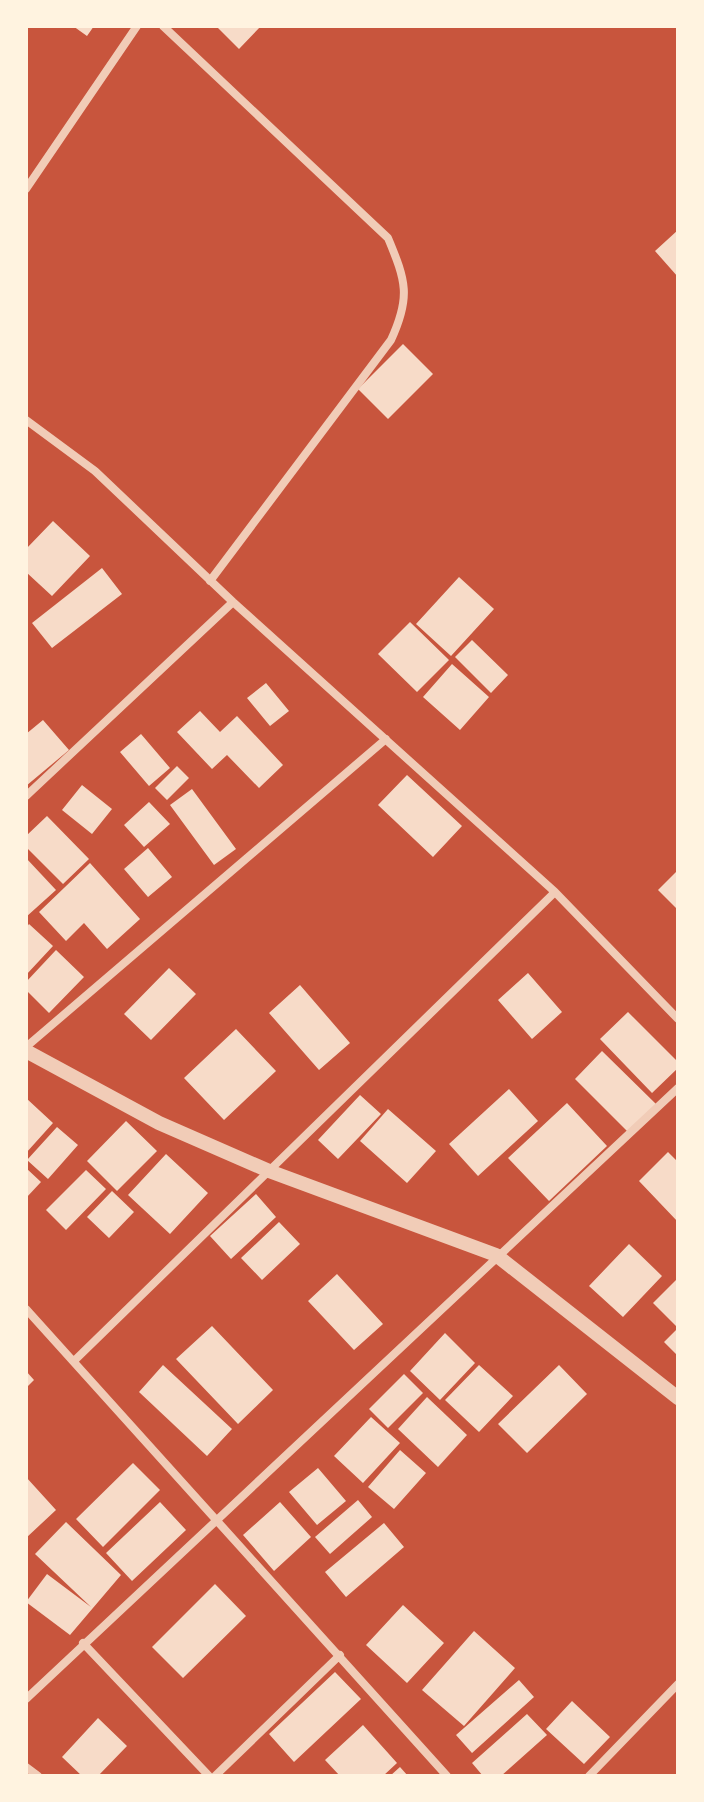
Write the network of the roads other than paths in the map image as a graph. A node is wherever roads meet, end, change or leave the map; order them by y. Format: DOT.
graph roads {
  1 [pos="137,26"];
  2 [pos="163,26"];
  3 [pos="26,189"];
  4 [pos="26,420"];
  5 [pos="210,581"];
  6 [pos="233,602"];
  7 [pos="386,739"];
  8 [pos="26,796"];
  9 [pos="555,892"];
  10 [pos="678,1019"];
  11 [pos="26,1049"];
  12 [pos="678,1088"];
  13 [pos="269,1171"];
  14 [pos="496,1255"];
  15 [pos="26,1309"];
  16 [pos="74,1361"];
  17 [pos="678,1398"];
  18 [pos="217,1519"];
  19 [pos="83,1643"];
  20 [pos="340,1655"];
  21 [pos="678,1684"];
  22 [pos="26,1699"];
  23 [pos="26,1767"];
  24 [pos="38,1776"];
  25 [pos="209,1776"];
  26 [pos="215,1776"];
  27 [pos="447,1776"];
  28 [pos="589,1776"];
  1 -- 3 [label="street"];
  2 -- 5 [label="street"];
  4 -- 5 [label="street"];
  5 -- 6 [label="street"];
  6 -- 7 [label="street"];
  6 -- 8 [label="street"];
  7 -- 9 [label="street"];
  7 -- 11 [label="street"];
  9 -- 10 [label="street"];
  9 -- 13 [label="street"];
  11 -- 13 [label="street"];
  12 -- 14 [label="street"];
  13 -- 14 [label="street"];
  13 -- 16 [label="street"];
  14 -- 17 [label="street"];
  14 -- 18 [label="street"];
  15 -- 16 [label="street"];
  16 -- 18 [label="street"];
  18 -- 19 [label="street"];
  18 -- 20 [label="street"];
  19 -- 22 [label="street"];
  19 -- 25 [label="street"];
  20 -- 26 [label="street"];
  20 -- 27 [label="street"];
  21 -- 28 [label="street"];
  23 -- 24 [label="street"];
}
